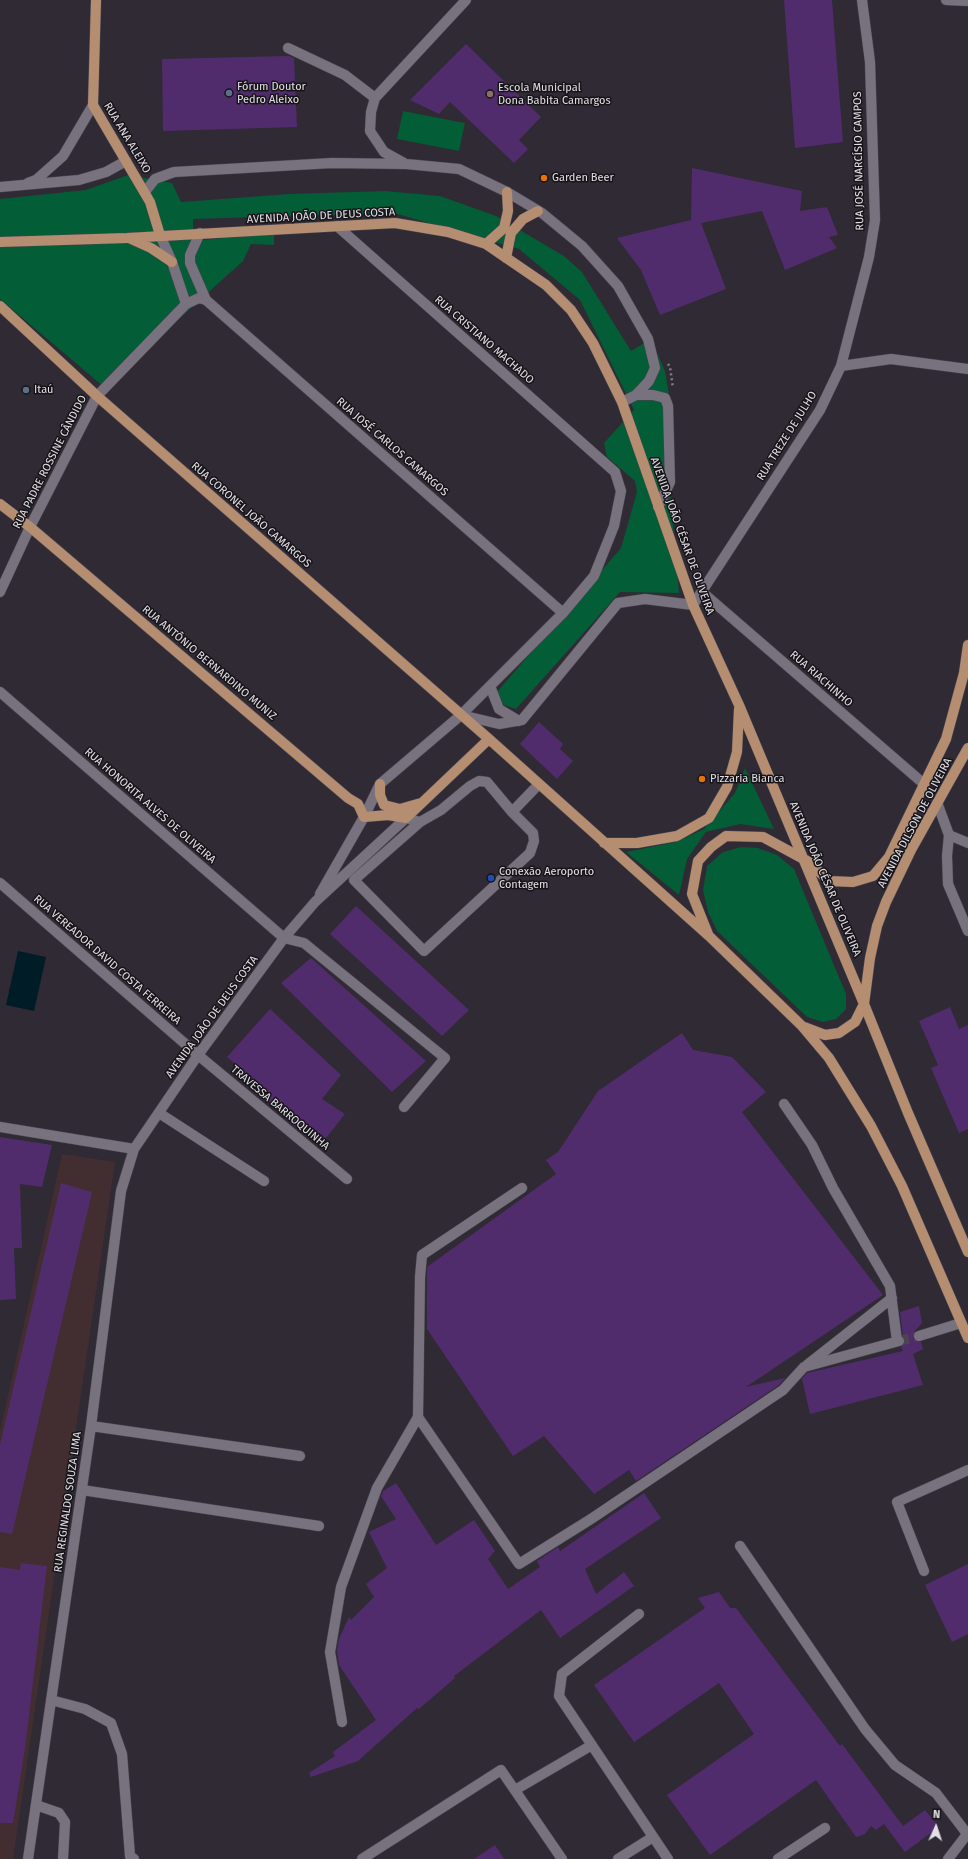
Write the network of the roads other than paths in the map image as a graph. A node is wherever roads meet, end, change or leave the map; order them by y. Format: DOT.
graph roads {
  1 [pos="96,0"];
  2 [pos="466,0"];
  3 [pos="862,0"];
  4 [pos="946,0"];
  5 [pos="968,2"];
  6 [pos="288,48"];
  7 [pos="375,98"];
  8 [pos="93,105"];
  9 [pos="126,161"];
  10 [pos="406,164"];
  11 [pos="24,185"];
  12 [pos="0,187"];
  13 [pos="145,192"];
  14 [pos="507,192"];
  15 [pos="538,211"];
  16 [pos="337,226"];
  17 [pos="200,233"];
  18 [pos="160,235"];
  19 [pos="127,238"];
  20 [pos="0,242"];
  21 [pos="486,244"];
  22 [pos="506,258"];
  23 [pos="172,262"];
  24 [pos="206,300"];
  25 [pos="186,304"];
  26 [pos="0,306"];
  27 [pos="841,366"];
  28 [pos="968,369"];
  29 [pos="636,395"];
  30 [pos="97,396"];
  31 [pos="622,402"];
  32 [pos="615,472"];
  33 [pos="0,504"];
  34 [pos="658,507"];
  35 [pos="30,526"];
  36 [pos="0,592"];
  37 [pos="702,592"];
  38 [pos="693,605"];
  39 [pos="562,613"];
  40 [pos="968,645"];
  41 [pos="490,686"];
  42 [pos="0,692"];
  43 [pos="739,705"];
  44 [pos="461,715"];
  45 [pos="519,721"];
  46 [pos="489,739"];
  47 [pos="968,748"];
  48 [pos="380,784"];
  49 [pos="539,784"];
  50 [pos="924,784"];
  51 [pos="423,802"];
  52 [pos="938,805"];
  53 [pos="512,812"];
  54 [pos="364,817"];
  55 [pos="406,818"];
  56 [pos="420,822"];
  57 [pos="949,834"];
  58 [pos="604,843"];
  59 [pos="968,843"];
  60 [pos="803,859"];
  61 [pos="0,883"];
  62 [pos="315,902"];
  63 [pos="968,931"];
  64 [pos="709,936"];
  65 [pos="284,938"];
  66 [pos="864,1004"];
  67 [pos="802,1026"];
  68 [pos="198,1055"];
  69 [pos="784,1104"];
  70 [pos="404,1108"];
  71 [pos="159,1113"];
  72 [pos="0,1127"];
  73 [pos="134,1149"];
  74 [pos="347,1179"];
  75 [pos="264,1181"];
  76 [pos="522,1188"];
  77 [pos="968,1252"];
  78 [pos="892,1298"];
  79 [pos="961,1323"];
  80 [pos="919,1336"];
  81 [pos="968,1338"];
  82 [pos="804,1367"];
  83 [pos="418,1416"];
  84 [pos="91,1426"];
  85 [pos="300,1456"];
  86 [pos="968,1470"];
  87 [pos="82,1490"];
  88 [pos="319,1526"];
  89 [pos="740,1546"];
  90 [pos="924,1571"];
  91 [pos="639,1614"];
  92 [pos="51,1700"];
  93 [pos="342,1722"];
  94 [pos="592,1745"];
  95 [pos="515,1790"];
  96 [pos="36,1806"];
  97 [pos="825,1828"];
  98 [pos="968,1834"];
  99 [pos="653,1836"];
  100 [pos="64,1858"];
  101 [pos="131,1858"];
  102 [pos="28,1859"];
  103 [pos="362,1859"];
  104 [pos="562,1859"];
  105 [pos="618,1859"];
  106 [pos="668,1859"];
  107 [pos="778,1859"];
  108 [pos="948,1859"];
  1 -- 8 [label="main road, RUA ANA ALEIXO"];
  2 -- 7 [label="street"];
  3 -- 27 [label="street, RUA JOSÉ NARCÍSIO CAMPOS"];
  4 -- 5 [label="street"];
  6 -- 7 [label="street"];
  7 -- 10 [label="street"];
  8 -- 9 [label="main road, RUA ANA ALEIXO"];
  8 -- 11 [label="street"];
  9 -- 11 [label="street"];
  9 -- 13 [label="main road, RUA ANA ALEIXO"];
  10 -- 13 [label="street"];
  10 -- 14 [label="street"];
  11 -- 12 [label="street"];
  13 -- 18 [label="main road, RUA ANA ALEIXO"];
  14 -- 15 [label="street"];
  14 -- 21 [label="main road"];
  15 -- 22 [label="main road"];
  15 -- 29 [label="street"];
  16 -- 17 [label="main road, AVENIDA JOÃO DE DEUS COSTA"];
  16 -- 21 [label="main road, AVENIDA JOÃO DE DEUS COSTA"];
  16 -- 32 [label="street, RUA CRISTIANO MACHADO"];
  17 -- 18 [label="main road, AVENIDA JOÃO DE DEUS COSTA"];
  17 -- 24 [label="street, RUA JOSÉ CARLOS CAMARGOS"];
  18 -- 19 [label="main road, AVENIDA JOÃO DE DEUS COSTA"];
  18 -- 23 [label="street"];
  19 -- 20 [label="main road, AVENIDA JOÃO DE DEUS COSTA"];
  19 -- 23 [label="main road"];
  21 -- 22 [label="main road, AVENIDA JOÃO DE DEUS COSTA"];
  22 -- 31 [label="main road, AVENIDA JOÃO DE DEUS COSTA"];
  23 -- 25 [label="street"];
  24 -- 25 [label="street"];
  24 -- 39 [label="street, RUA JOSÉ CARLOS CAMARGOS"];
  25 -- 30 [label="street, RUA PADRE ROSSINE CÂNDIDO"];
  26 -- 30 [label="main road, RUA CORONEL JOÃO CAMARGOS"];
  27 -- 28 [label="street"];
  27 -- 37 [label="street, RUA TREZE DE JULHO"];
  29 -- 31 [label="street"];
  29 -- 34 [label="street"];
  30 -- 35 [label="street, RUA PADRE ROSSINE CÂNDIDO"];
  30 -- 44 [label="main road, RUA CORONEL JOÃO CAMARGOS"];
  31 -- 34 [label="main road, AVENIDA JOÃO CÉSAR DE OLIVEIRA"];
  32 -- 39 [label="street, AVENIDA JOÃO DE DEUS COSTA"];
  33 -- 35 [label="main road, RUA ANTÔNIO BERNARDINO MUNIZ"];
  34 -- 38 [label="main road, AVENIDA JOÃO CÉSAR DE OLIVEIRA"];
  35 -- 36 [label="street, RUA PADRE ROSSINE CÂNDIDO"];
  35 -- 54 [label="main road, RUA ANTÔNIO BERNARDINO MUNIZ"];
  37 -- 38 [label="street, RUA TREZE DE JULHO"];
  37 -- 50 [label="street, RUA RIACHINHO"];
  38 -- 43 [label="main road, AVENIDA JOÃO CÉSAR DE OLIVEIRA"];
  38 -- 45 [label="street"];
  39 -- 41 [label="street, AVENIDA JOÃO DE DEUS COSTA"];
  40 -- 50 [label="main road, AVENIDA DILSON DE OLIVEIRA"];
  41 -- 44 [label="street, AVENIDA JOÃO DE DEUS COSTA"];
  41 -- 45 [label="street"];
  42 -- 65 [label="street, RUA HONORITA ALVES DE OLIVEIRA"];
  43 -- 58 [label="main road"];
  43 -- 60 [label="main road, AVENIDA JOÃO CÉSAR DE OLIVEIRA"];
  44 -- 45 [label="street"];
  44 -- 46 [label="main road, RUA CORONEL JOÃO CAMARGOS"];
  44 -- 48 [label="street, AVENIDA JOÃO DE DEUS COSTA"];
  46 -- 49 [label="main road"];
  46 -- 51 [label="main road, AVENIDA JOÃO DE DEUS COSTA"];
  47 -- 52 [label="main road, AVENIDA DILSON DE OLIVEIRA"];
  48 -- 51 [label="main road"];
  48 -- 54 [label="street, AVENIDA JOÃO DE DEUS COSTA"];
  49 -- 53 [label="street"];
  49 -- 58 [label="main road"];
  50 -- 60 [label="main road, AVENIDA DILSON DE OLIVEIRA"];
  51 -- 55 [label="main road, AVENIDA JOÃO DE DEUS COSTA"];
  52 -- 57 [label="street"];
  52 -- 66 [label="main road, AVENIDA DILSON DE OLIVEIRA"];
  53 -- 56 [label="street"];
  53 -- 56 [label="street"];
  54 -- 55 [label="main road"];
  54 -- 62 [label="street, AVENIDA JOÃO DE DEUS COSTA"];
  55 -- 56 [label="street"];
  55 -- 62 [label="street, AVENIDA JOÃO DE DEUS COSTA"];
  57 -- 59 [label="street"];
  57 -- 63 [label="street"];
  58 -- 64 [label="main road"];
  60 -- 64 [label="main road, AVENIDA DILSON DE OLIVEIRA"];
  60 -- 66 [label="main road, AVENIDA JOÃO CÉSAR DE OLIVEIRA"];
  61 -- 68 [label="street, RUA VEREADOR DAVID COSTA FERREIRA"];
  62 -- 65 [label="street, AVENIDA JOÃO DE DEUS COSTA"];
  64 -- 67 [label="main road"];
  65 -- 68 [label="street, AVENIDA JOÃO DE DEUS COSTA"];
  65 -- 70 [label="street"];
  66 -- 67 [label="main road"];
  66 -- 77 [label="main road, AVENIDA JOÃO CÉSAR DE OLIVEIRA"];
  67 -- 79 [label="main road"];
  68 -- 71 [label="street, AVENIDA JOÃO DE DEUS COSTA"];
  68 -- 74 [label="street, TRAVESSA BARROQUINHA"];
  69 -- 78 [label="street"];
  71 -- 73 [label="street, AVENIDA JOÃO DE DEUS COSTA"];
  71 -- 75 [label="street"];
  72 -- 73 [label="street"];
  73 -- 84 [label="street, RUA REGINALDO SOUZA LIMA"];
  76 -- 83 [label="street"];
  78 -- 82 [label="street"];
  78 -- 82 [label="street"];
  79 -- 80 [label="street"];
  79 -- 81 [label="main road"];
  82 -- 83 [label="street"];
  83 -- 93 [label="street"];
  84 -- 85 [label="street"];
  84 -- 87 [label="street, RUA REGINALDO SOUZA LIMA"];
  86 -- 90 [label="street"];
  87 -- 88 [label="street"];
  87 -- 92 [label="street, RUA REGINALDO SOUZA LIMA"];
  89 -- 98 [label="street"];
  91 -- 94 [label="street"];
  92 -- 96 [label="street, RUA REGINALDO SOUZA LIMA"];
  92 -- 101 [label="street"];
  94 -- 95 [label="street"];
  94 -- 99 [label="street"];
  95 -- 103 [label="street"];
  95 -- 104 [label="street"];
  96 -- 100 [label="street"];
  96 -- 102 [label="street, RUA REGINALDO SOUZA LIMA"];
  97 -- 107 [label="street"];
  98 -- 108 [label="street"];
  99 -- 105 [label="street"];
  99 -- 106 [label="street"];
}
